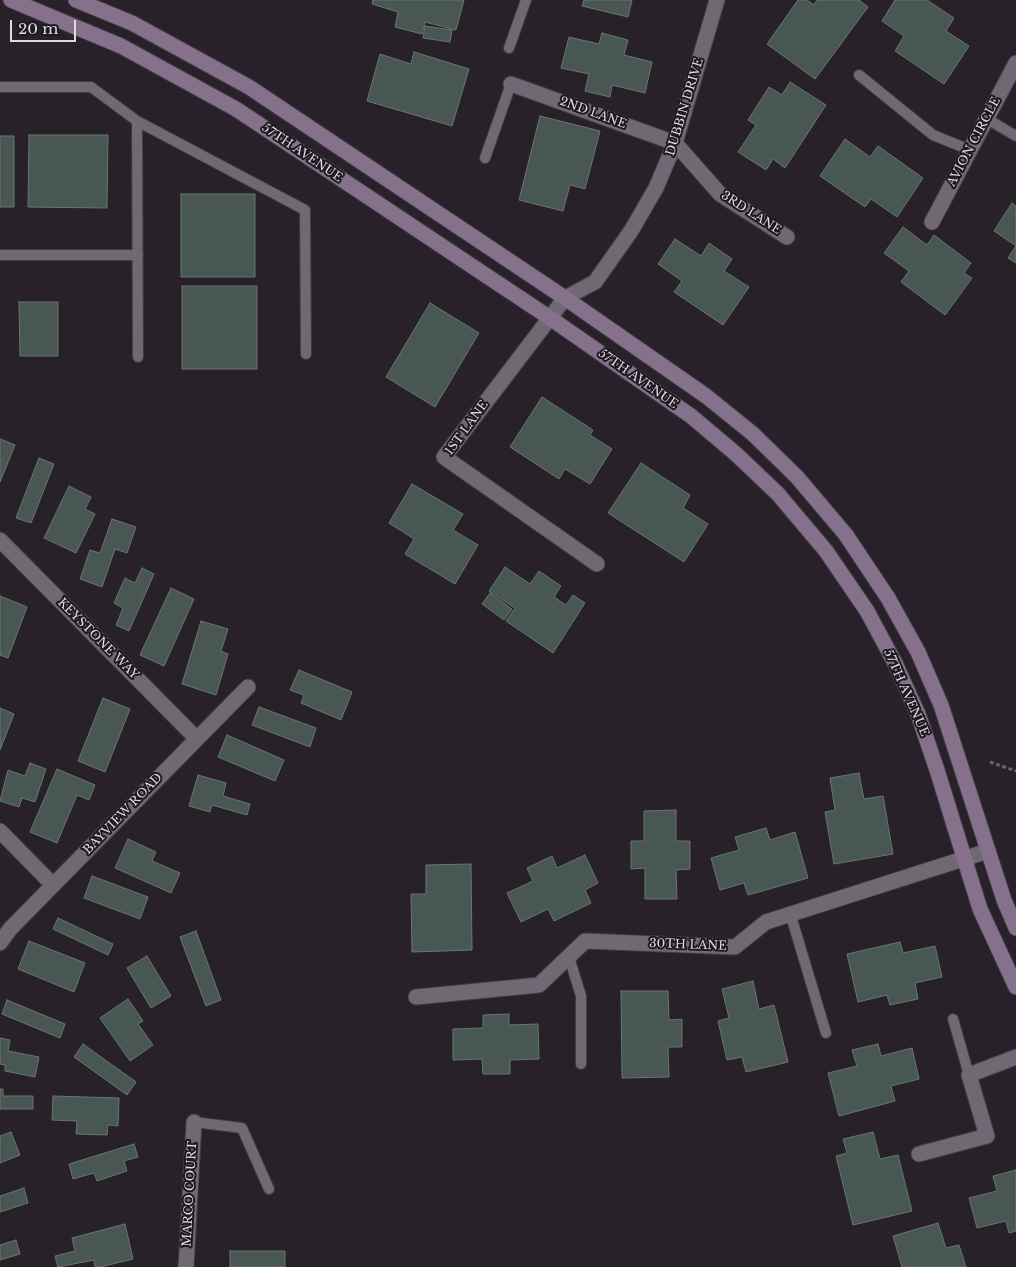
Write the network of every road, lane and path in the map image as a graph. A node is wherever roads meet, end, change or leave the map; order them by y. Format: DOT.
graph roads {
  1 [pos="11,0"];
  2 [pos="76,0"];
  3 [pos="526,0"];
  4 [pos="717,0"];
  5 [pos="509,48"];
  6 [pos="1016,63"];
  7 [pos="859,75"];
  8 [pos="511,84"];
  9 [pos="0,87"];
  10 [pos="986,119"];
  11 [pos="137,121"];
  12 [pos="1016,136"];
  13 [pos="676,143"];
  14 [pos="970,150"];
  15 [pos="485,158"];
  16 [pos="932,222"];
  17 [pos="787,237"];
  18 [pos="0,255"];
  19 [pos="138,255"];
  20 [pos="565,298"];
  21 [pos="550,318"];
  22 [pos="306,354"];
  23 [pos="138,357"];
  24 [pos="0,540"];
  25 [pos="596,564"];
  26 [pos="248,686"];
  27 [pos="197,739"];
  28 [pos="990,762"];
  29 [pos="1016,771"];
  30 [pos="0,831"];
  31 [pos="988,851"];
  32 [pos="964,859"];
  33 [pos="53,885"];
  34 [pos="791,916"];
  35 [pos="1016,928"];
  36 [pos="0,943"];
  37 [pos="569,957"];
  38 [pos="1016,988"];
  39 [pos="416,997"];
  40 [pos="953,1019"];
  41 [pos="826,1033"];
  42 [pos="1016,1056"];
  43 [pos="581,1064"];
  44 [pos="969,1075"];
  45 [pos="194,1122"];
  46 [pos="919,1154"];
  47 [pos="269,1189"];
  48 [pos="186,1267"];
  1 -- 21 [label="street, 57TH AVENUE"];
  2 -- 20 [label="street, 57TH AVENUE"];
  3 -- 5 [label="lane"];
  4 -- 13 [label="street, DUBBIN DRIVE"];
  6 -- 10 [label="street, AVION CIRCLE"];
  7 -- 14 [label="lane"];
  8 -- 13 [label="street, 2ND LANE"];
  8 -- 15 [label="lane"];
  9 -- 11 [label="lane"];
  10 -- 12 [label="lane"];
  10 -- 14 [label="street, AVION CIRCLE"];
  11 -- 19 [label="lane"];
  11 -- 22 [label="lane"];
  13 -- 17 [label="street, 3RD LANE"];
  13 -- 20 [label="street, DUBBIN DRIVE"];
  14 -- 16 [label="street, AVION CIRCLE"];
  18 -- 19 [label="lane"];
  19 -- 23 [label="lane"];
  20 -- 21 [label="street, 1ST LANE"];
  20 -- 31 [label="street, 57TH AVENUE"];
  21 -- 25 [label="street, 1ST LANE"];
  21 -- 32 [label="street, 57TH AVENUE"];
  24 -- 27 [label="street, KEYSTONE WAY"];
  26 -- 27 [label="street, BAYVIEW ROAD"];
  27 -- 33 [label="street, BAYVIEW ROAD"];
  28 -- 29 [label="path"];
  30 -- 33 [label="street"];
  31 -- 32 [label="street, 30TH LANE"];
  31 -- 35 [label="street, 57TH AVENUE"];
  32 -- 34 [label="street, 30TH LANE"];
  32 -- 38 [label="street, 57TH AVENUE"];
  33 -- 36 [label="street, BAYVIEW ROAD"];
  34 -- 37 [label="street, 30TH LANE"];
  34 -- 41 [label="lane"];
  37 -- 39 [label="street, 30TH LANE"];
  37 -- 43 [label="lane"];
  40 -- 44 [label="lane"];
  42 -- 44 [label="street"];
  44 -- 46 [label="street"];
  45 -- 47 [label="lane"];
  45 -- 48 [label="street, MARCO COURT"];
}
